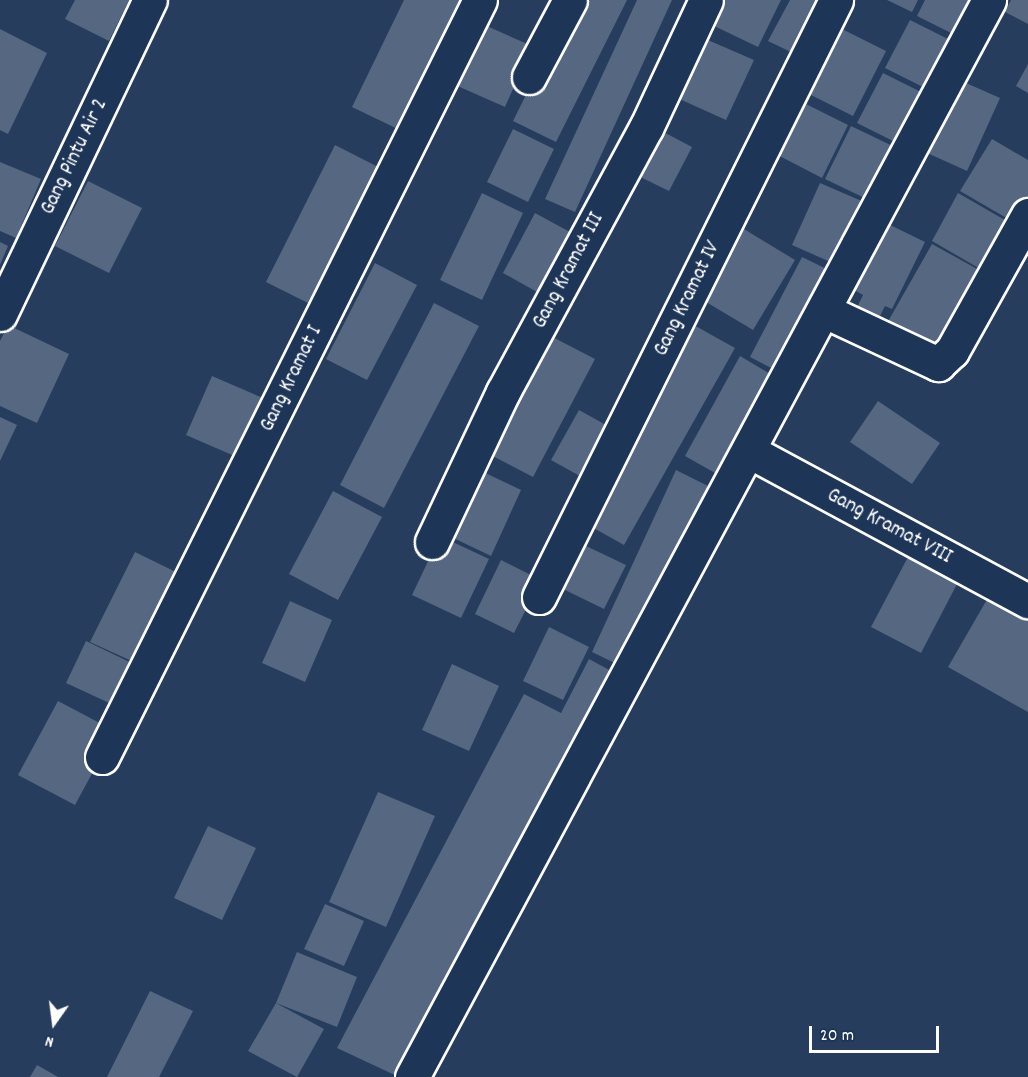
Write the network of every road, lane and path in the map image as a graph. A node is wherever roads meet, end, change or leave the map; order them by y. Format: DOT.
graph roads {
  1 [pos="150,0"];
  2 [pos="480,0"];
  3 [pos="570,0"];
  4 [pos="706,0"];
  5 [pos="836,0"];
  6 [pos="989,0"];
  7 [pos="529,77"];
  8 [pos="1028,215"];
  9 [pos="826,312"];
  10 [pos="0,314"];
  11 [pos="751,452"];
  12 [pos="432,542"];
  13 [pos="539,597"];
  14 [pos="1028,601"];
  15 [pos="102,757"];
  16 [pos="412,1077"];
  1 -- 10 [label="street, Gang Pintu Air 2"];
  2 -- 15 [label="street, Gang Kramat I"];
  3 -- 7 [label="street"];
  4 -- 12 [label="street, Gang Kramat III"];
  5 -- 13 [label="street, Gang Kramat IV"];
  6 -- 9 [label="street"];
  8 -- 9 [label="street"];
  9 -- 11 [label="street"];
  11 -- 14 [label="street, Gang Kramat VIII"];
  11 -- 16 [label="street"];
}
